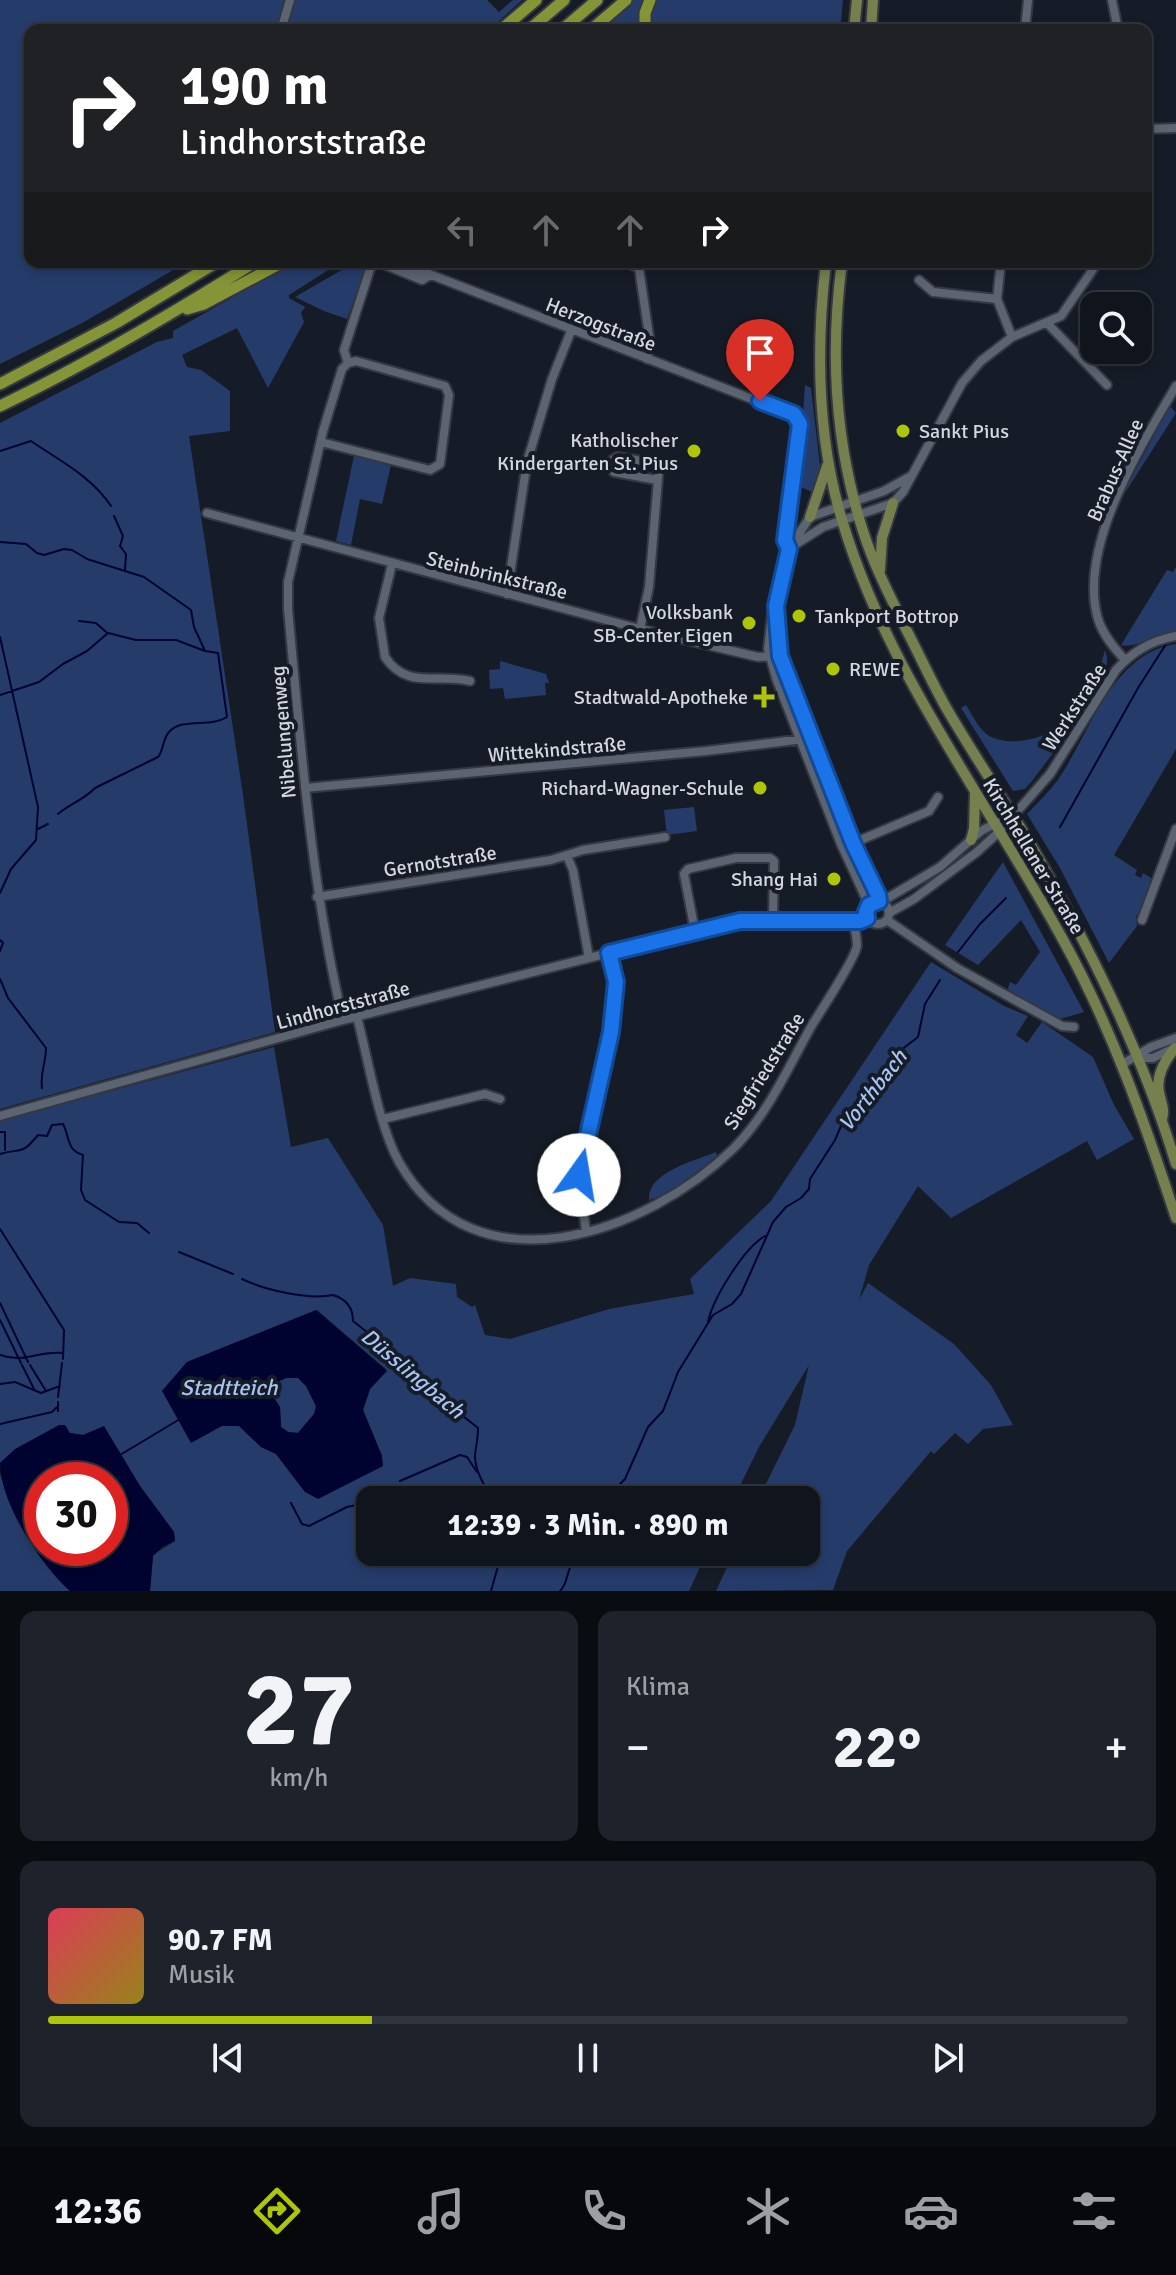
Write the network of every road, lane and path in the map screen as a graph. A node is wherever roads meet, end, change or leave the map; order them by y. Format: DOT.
graph roads {
  1 [pos="290,0"];
  2 [pos="536,0"];
  3 [pos="564,0"];
  4 [pos="597,0"];
  5 [pos="626,0"];
  6 [pos="650,0"];
  7 [pos="857,0"];
  8 [pos="873,0"];
  9 [pos="1028,0"];
  10 [pos="1112,0"];
  11 [pos="283,24"];
  12 [pos="508,24"];
  13 [pos="536,24"];
  14 [pos="569,24"];
  15 [pos="598,24"];
  16 [pos="645,24"];
  17 [pos="855,24"];
  18 [pos="871,24"];
  19 [pos="1026,24"];
  20 [pos="1117,24"];
  21 [pos="1176,128"];
  22 [pos="1152,129"];
  23 [pos="207,268"];
  24 [pos="245,268"];
  25 [pos="272,268"];
  26 [pos="370,268"];
  27 [pos="393,268"];
  28 [pos="413,268"];
  29 [pos="639,268"];
  30 [pos="825,268"];
  31 [pos="841,268"];
  32 [pos="1000,268"];
  33 [pos="1094,268"];
  34 [pos="430,275"];
  35 [pos="919,280"];
  36 [pos="997,299"];
  37 [pos="175,312"];
  38 [pos="1047,323"];
  39 [pos="571,331"];
  40 [pos="1012,337"];
  41 [pos="647,359"];
  42 [pos="348,363"];
  43 [pos="0,384"];
  44 [pos="1107,385"];
  45 [pos="1176,386"];
  46 [pos="0,406"];
  47 [pos="321,442"];
  48 [pos="829,460"];
  49 [pos="911,476"];
  50 [pos="657,480"];
  51 [pos="855,501"];
  52 [pos="893,503"];
  53 [pos="839,506"];
  54 [pos="207,513"];
  55 [pos="858,514"];
  56 [pos="810,517"];
  57 [pos="842,520"];
  58 [pos="299,538"];
  59 [pos="789,549"];
  60 [pos="392,564"];
  61 [pos="880,576"];
  62 [pos="507,594"];
  63 [pos="640,629"];
  64 [pos="1176,636"];
  65 [pos="775,657"];
  66 [pos="1125,660"];
  67 [pos="470,681"];
  68 [pos="812,738"];
  69 [pos="801,741"];
  70 [pos="305,788"];
  71 [pos="975,792"];
  72 [pos="938,797"];
  73 [pos="1013,814"];
  74 [pos="997,827"];
  75 [pos="1176,829"];
  76 [pos="665,837"];
  77 [pos="971,840"];
  78 [pos="853,843"];
  79 [pos="843,848"];
  80 [pos="1172,855"];
  81 [pos="567,856"];
  82 [pos="317,897"];
  83 [pos="880,902"];
  84 [pos="869,905"];
  85 [pos="888,916"];
  86 [pos="867,918"];
  87 [pos="773,920"];
  88 [pos="1142,920"];
  89 [pos="853,922"];
  90 [pos="695,931"];
  91 [pos="609,953"];
  92 [pos="589,958"];
  93 [pos="357,1017"];
  94 [pos="343,1020"];
  95 [pos="1074,1027"];
  96 [pos="1176,1038"];
  97 [pos="1176,1047"];
  98 [pos="1137,1058"];
  99 [pos="1121,1065"];
  100 [pos="500,1099"];
  101 [pos="0,1116"];
  102 [pos="383,1119"];
  103 [pos="1162,1121"];
  104 [pos="1176,1164"];
  105 [pos="1176,1218"];
  106 [pos="586,1232"];
  1 -- 11 [label="street"];
  2 -- 12 [label="highway"];
  3 -- 13 [label="highway"];
  4 -- 14 [label="highway"];
  5 -- 15 [label="highway"];
  6 -- 16 [label="highway"];
  7 -- 17 [label="main road"];
  8 -- 18 [label="main road"];
  9 -- 19 [label="street"];
  10 -- 20 [label="street"];
  21 -- 22 [label="street"];
  23 -- 43 [label="highway"];
  24 -- 37 [label="highway"];
  25 -- 37 [label="highway"];
  26 -- 42 [label="street, Nibelungenweg"];
  27 -- 34 [label="street, Nibelungenweg"];
  28 -- 34 [label="street, Herzogstraße"];
  29 -- 41 [label="street"];
  30 -- 48 [label="main road, Kirchhellener Straße"];
  31 -- 51 [label="main road, Kirchhellener Straße"];
  32 -- 36 [label="street"];
  33 -- 38 [label="street"];
  34 -- 39 [label="street, Herzogstraße"];
  35 -- 36 [label="street"];
  36 -- 40 [label="street"];
  37 -- 46 [label="highway"];
  38 -- 40 [label="street"];
  38 -- 44 [label="street"];
  39 -- 41 [label="street, Herzogstraße"];
  39 -- 62 [label="street"];
  40 -- 49 [label="street"];
  41 -- 59 [label="street, Herzogstraße"];
  42 -- 47 [label="street, Nibelungenweg"];
  42 -- 47 [label="street"];
  45 -- 66 [label="street, Brabus-Allee"];
  47 -- 58 [label="street, Nibelungenweg"];
  48 -- 53 [label="main road, Kirchhellener Straße"];
  48 -- 56 [label="main road"];
  49 -- 51 [label="street"];
  49 -- 52 [label="street"];
  50 -- 50 [label="street"];
  50 -- 63 [label="street"];
  51 -- 53 [label="street"];
  51 -- 55 [label="main road, Kirchhellener Straße"];
  52 -- 55 [label="street"];
  52 -- 61 [label="main road"];
  53 -- 56 [label="street"];
  53 -- 57 [label="main road, Kirchhellener Straße"];
  54 -- 58 [label="street, Steinbrinkstraße"];
  55 -- 57 [label="street"];
  55 -- 61 [label="main road, Kirchhellener Straße"];
  56 -- 59 [label="street"];
  57 -- 59 [label="street"];
  57 -- 71 [label="main road, Kirchhellener Straße"];
  58 -- 60 [label="street, Steinbrinkstraße"];
  58 -- 70 [label="street, Nibelungenweg"];
  59 -- 65 [label="street"];
  60 -- 62 [label="street, Steinbrinkstraße"];
  60 -- 67 [label="street"];
  61 -- 73 [label="main road, Kirchhellener Straße"];
  62 -- 63 [label="street, Steinbrinkstraße"];
  63 -- 65 [label="street, Steinbrinkstraße"];
  64 -- 66 [label="street, Werkstraße"];
  65 -- 68 [label="street"];
  65 -- 69 [label="street"];
  66 -- 73 [label="street, Werkstraße"];
  68 -- 69 [label="street, Wittekindstraße"];
  68 -- 78 [label="street"];
  69 -- 70 [label="street, Wittekindstraße"];
  69 -- 79 [label="street"];
  70 -- 82 [label="street, Nibelungenweg"];
  71 -- 74 [label="main road, Kirchhellener Straße"];
  71 -- 77 [label="main road"];
  72 -- 78 [label="street"];
  73 -- 74 [label="street"];
  73 -- 98 [label="main road, Kirchhellener Straße"];
  74 -- 77 [label="street"];
  74 -- 85 [label="street"];
  74 -- 99 [label="main road, Kirchhellener Straße"];
  75 -- 80 [label="street"];
  76 -- 81 [label="street, Gernotstraße"];
  77 -- 83 [label="street"];
  78 -- 79 [label="street"];
  78 -- 83 [label="street"];
  79 -- 84 [label="street"];
  80 -- 88 [label="street"];
  81 -- 82 [label="street, Gernotstraße"];
  81 -- 92 [label="street"];
  82 -- 94 [label="street, Nibelungenweg"];
  83 -- 84 [label="street"];
  83 -- 85 [label="street"];
  84 -- 86 [label="street"];
  85 -- 86 [label="street"];
  85 -- 95 [label="street"];
  86 -- 89 [label="street, Lindhorststraße"];
  87 -- 89 [label="street, Lindhorststraße"];
  87 -- 90 [label="street, Lindhorststraße"];
  87 -- 90 [label="street"];
  89 -- 106 [label="street, Siegfriedstraße"];
  90 -- 91 [label="street, Lindhorststraße"];
  91 -- 92 [label="street, Lindhorststraße"];
  91 -- 106 [label="street"];
  92 -- 93 [label="street, Lindhorststraße"];
  93 -- 94 [label="street, Lindhorststraße"];
  93 -- 102 [label="street, Siegfriedstraße"];
  94 -- 101 [label="street, Lindhorststraße"];
  96 -- 98 [label="street"];
  97 -- 98 [label="street"];
  97 -- 103 [label="main road"];
  98 -- 99 [label="street"];
  98 -- 103 [label="main road, Kirchhellener Straße"];
  99 -- 105 [label="main road, Kirchhellener Straße"];
  100 -- 102 [label="street"];
  102 -- 106 [label="street, Siegfriedstraße"];
  103 -- 104 [label="main road, Kirchhellener Straße"];
}
